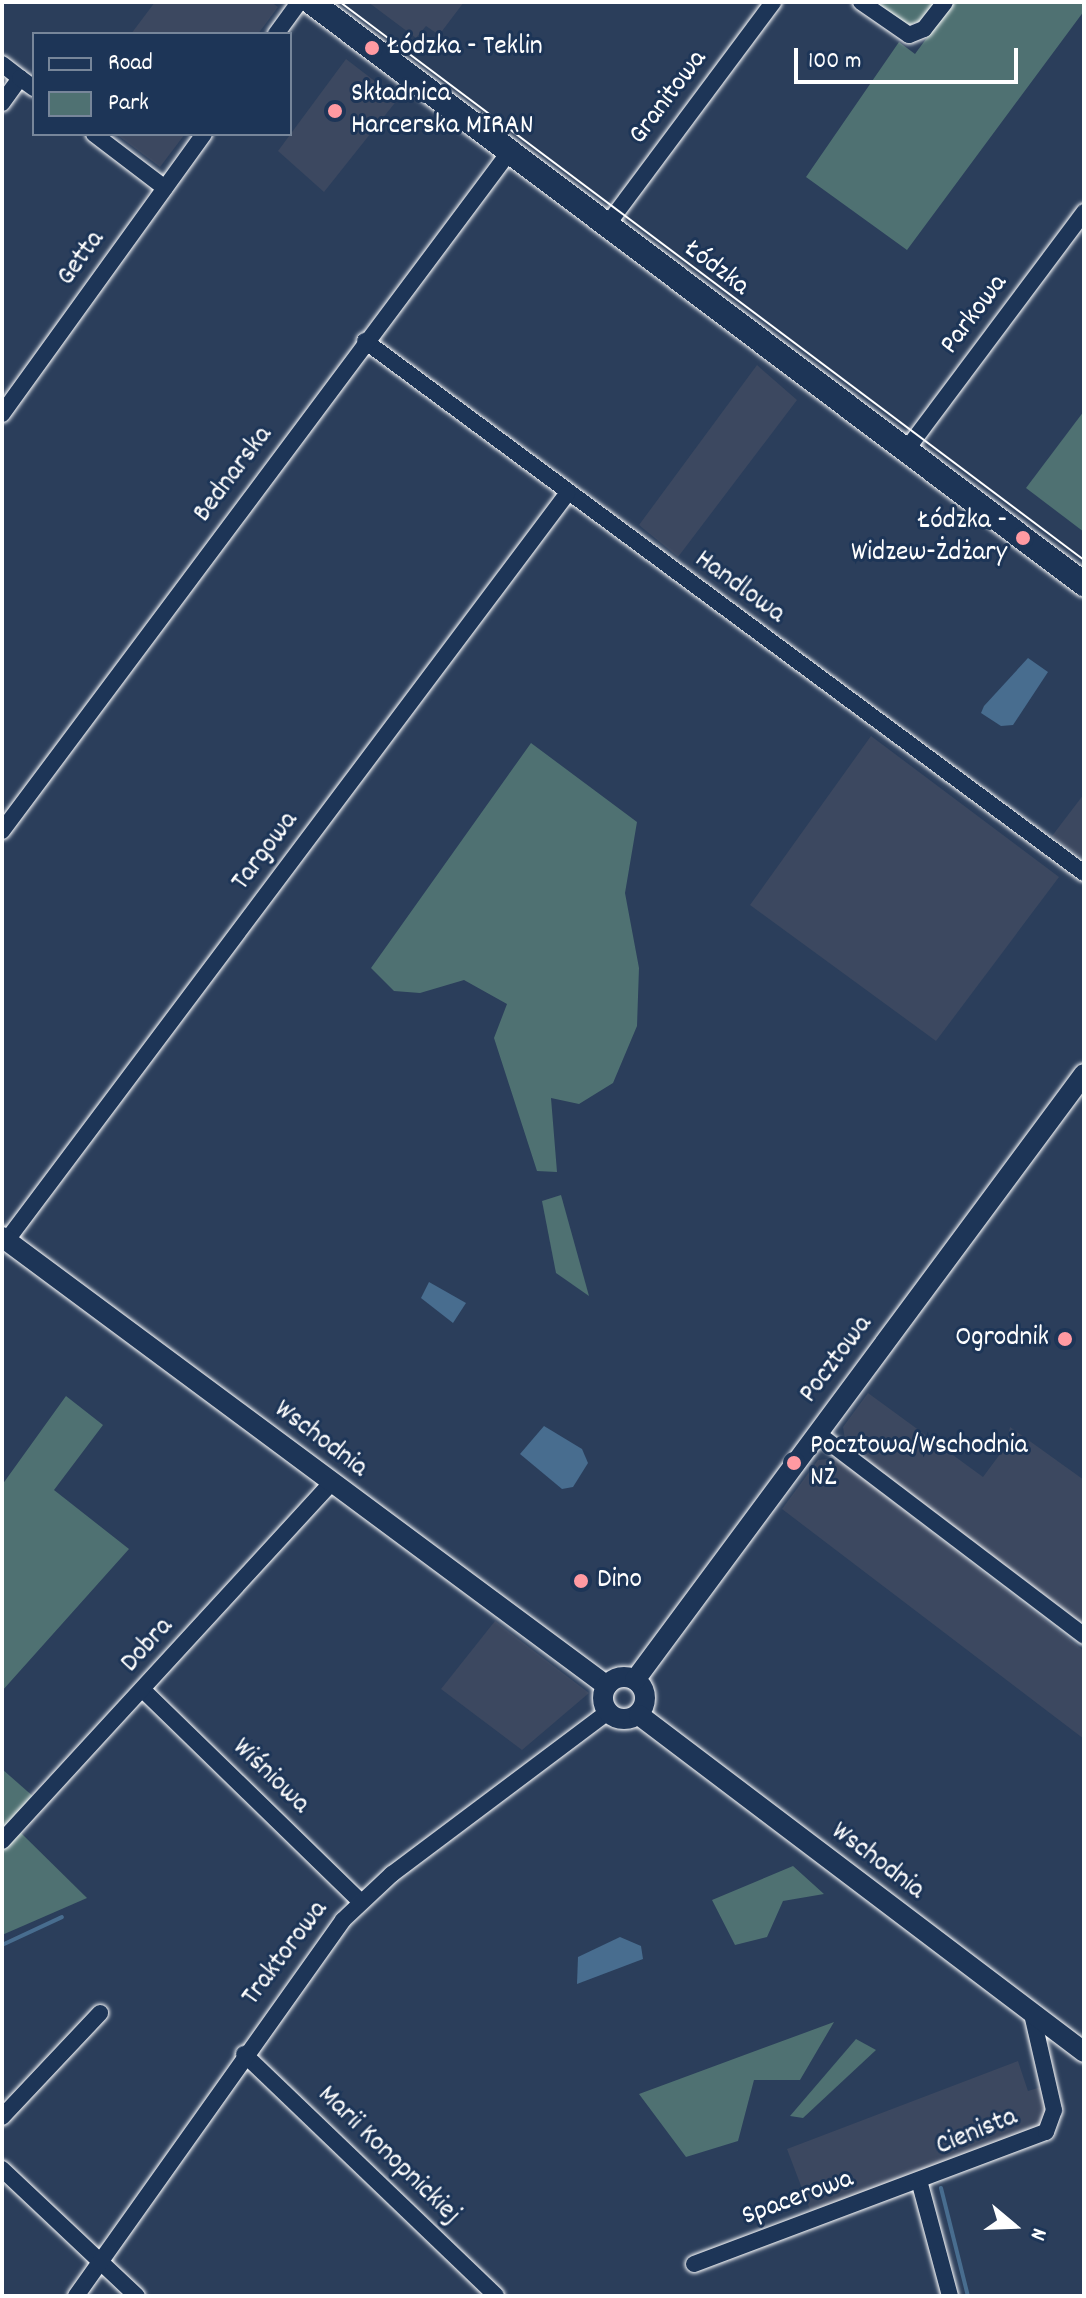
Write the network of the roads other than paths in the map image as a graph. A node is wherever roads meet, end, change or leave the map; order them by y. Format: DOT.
graph roads {
  1 [pos="299,2"];
  2 [pos="311,2"];
  3 [pos="773,2"];
  4 [pos="861,2"];
  5 [pos="945,2"];
  6 [pos="277,32"];
  7 [pos="2,64"];
  8 [pos="27,83"];
  9 [pos="2,103"];
  10 [pos="97,136"];
  11 [pos="203,136"];
  12 [pos="510,151"];
  13 [pos="165,188"];
  14 [pos="1084,212"];
  15 [pos="607,225"];
  16 [pos="365,341"];
  17 [pos="2,414"];
  18 [pos="907,449"];
  19 [pos="567,494"];
  20 [pos="1084,584"];
  21 [pos="2,831"];
  22 [pos="1084,873"];
  23 [pos="1084,1074"];
  24 [pos="5,1238"];
  25 [pos="817,1433"];
  26 [pos="331,1483"];
  27 [pos="1084,1636"];
  28 [pos="635,1680"];
  29 [pos="607,1686"];
  30 [pos="143,1690"];
  31 [pos="608,1712"];
  32 [pos="639,1715"];
  33 [pos="2,1841"];
  34 [pos="361,1902"];
  35 [pos="100,2013"];
  36 [pos="1032,2014"];
  37 [pos="1084,2052"];
  38 [pos="244,2054"];
  39 [pos="2,2117"];
  40 [pos="2,2169"];
  41 [pos="920,2184"];
  42 [pos="100,2261"];
  43 [pos="694,2264"];
  44 [pos="76,2296"];
  45 [pos="137,2296"];
  46 [pos="496,2296"];
  47 [pos="950,2296"];
  1 -- 6 [label="street"];
  2 -- 12 [label="main road, Łódzka"];
  3 -- 15 [label="street, Granitowa"];
  4 -- 5 [label="street"];
  7 -- 8 [label="street"];
  8 -- 9 [label="street"];
  10 -- 13 [label="street"];
  11 -- 13 [label="street, Getta"];
  12 -- 15 [label="main road, Łódzka"];
  12 -- 16 [label="street, Bednarska"];
  13 -- 17 [label="street, Getta"];
  14 -- 18 [label="street, Parkowa"];
  15 -- 18 [label="main road, Łódzka"];
  16 -- 19 [label="street, Handlowa"];
  16 -- 21 [label="street, Bednarska"];
  18 -- 20 [label="main road, Łódzka"];
  19 -- 22 [label="street, Handlowa"];
  19 -- 24 [label="street, Targowa"];
  23 -- 25 [label="street, Pocztowa"];
  24 -- 26 [label="street, Wschodnia"];
  25 -- 27 [label="street"];
  25 -- 28 [label="street, Pocztowa"];
  26 -- 29 [label="street, Wschodnia"];
  26 -- 30 [label="street, Dobra"];
  28 -- 29 [label="street"];
  28 -- 32 [label="street"];
  29 -- 31 [label="street"];
  30 -- 33 [label="street, Dobra"];
  30 -- 34 [label="street, Wiśniowa"];
  31 -- 32 [label="street"];
  31 -- 34 [label="street, Traktorowa"];
  32 -- 36 [label="street, Wschodnia"];
  34 -- 38 [label="street, Traktorowa"];
  35 -- 39 [label="street"];
  36 -- 37 [label="street, Wschodnia"];
  36 -- 41 [label="street, Cienista"];
  38 -- 42 [label="street, Traktorowa"];
  38 -- 46 [label="street, Marii Konopnickiej"];
  40 -- 42 [label="street"];
  41 -- 43 [label="street, Spacerowa"];
  41 -- 47 [label="street, Cienista"];
  42 -- 44 [label="street, Traktorowa"];
  42 -- 45 [label="street"];
}
